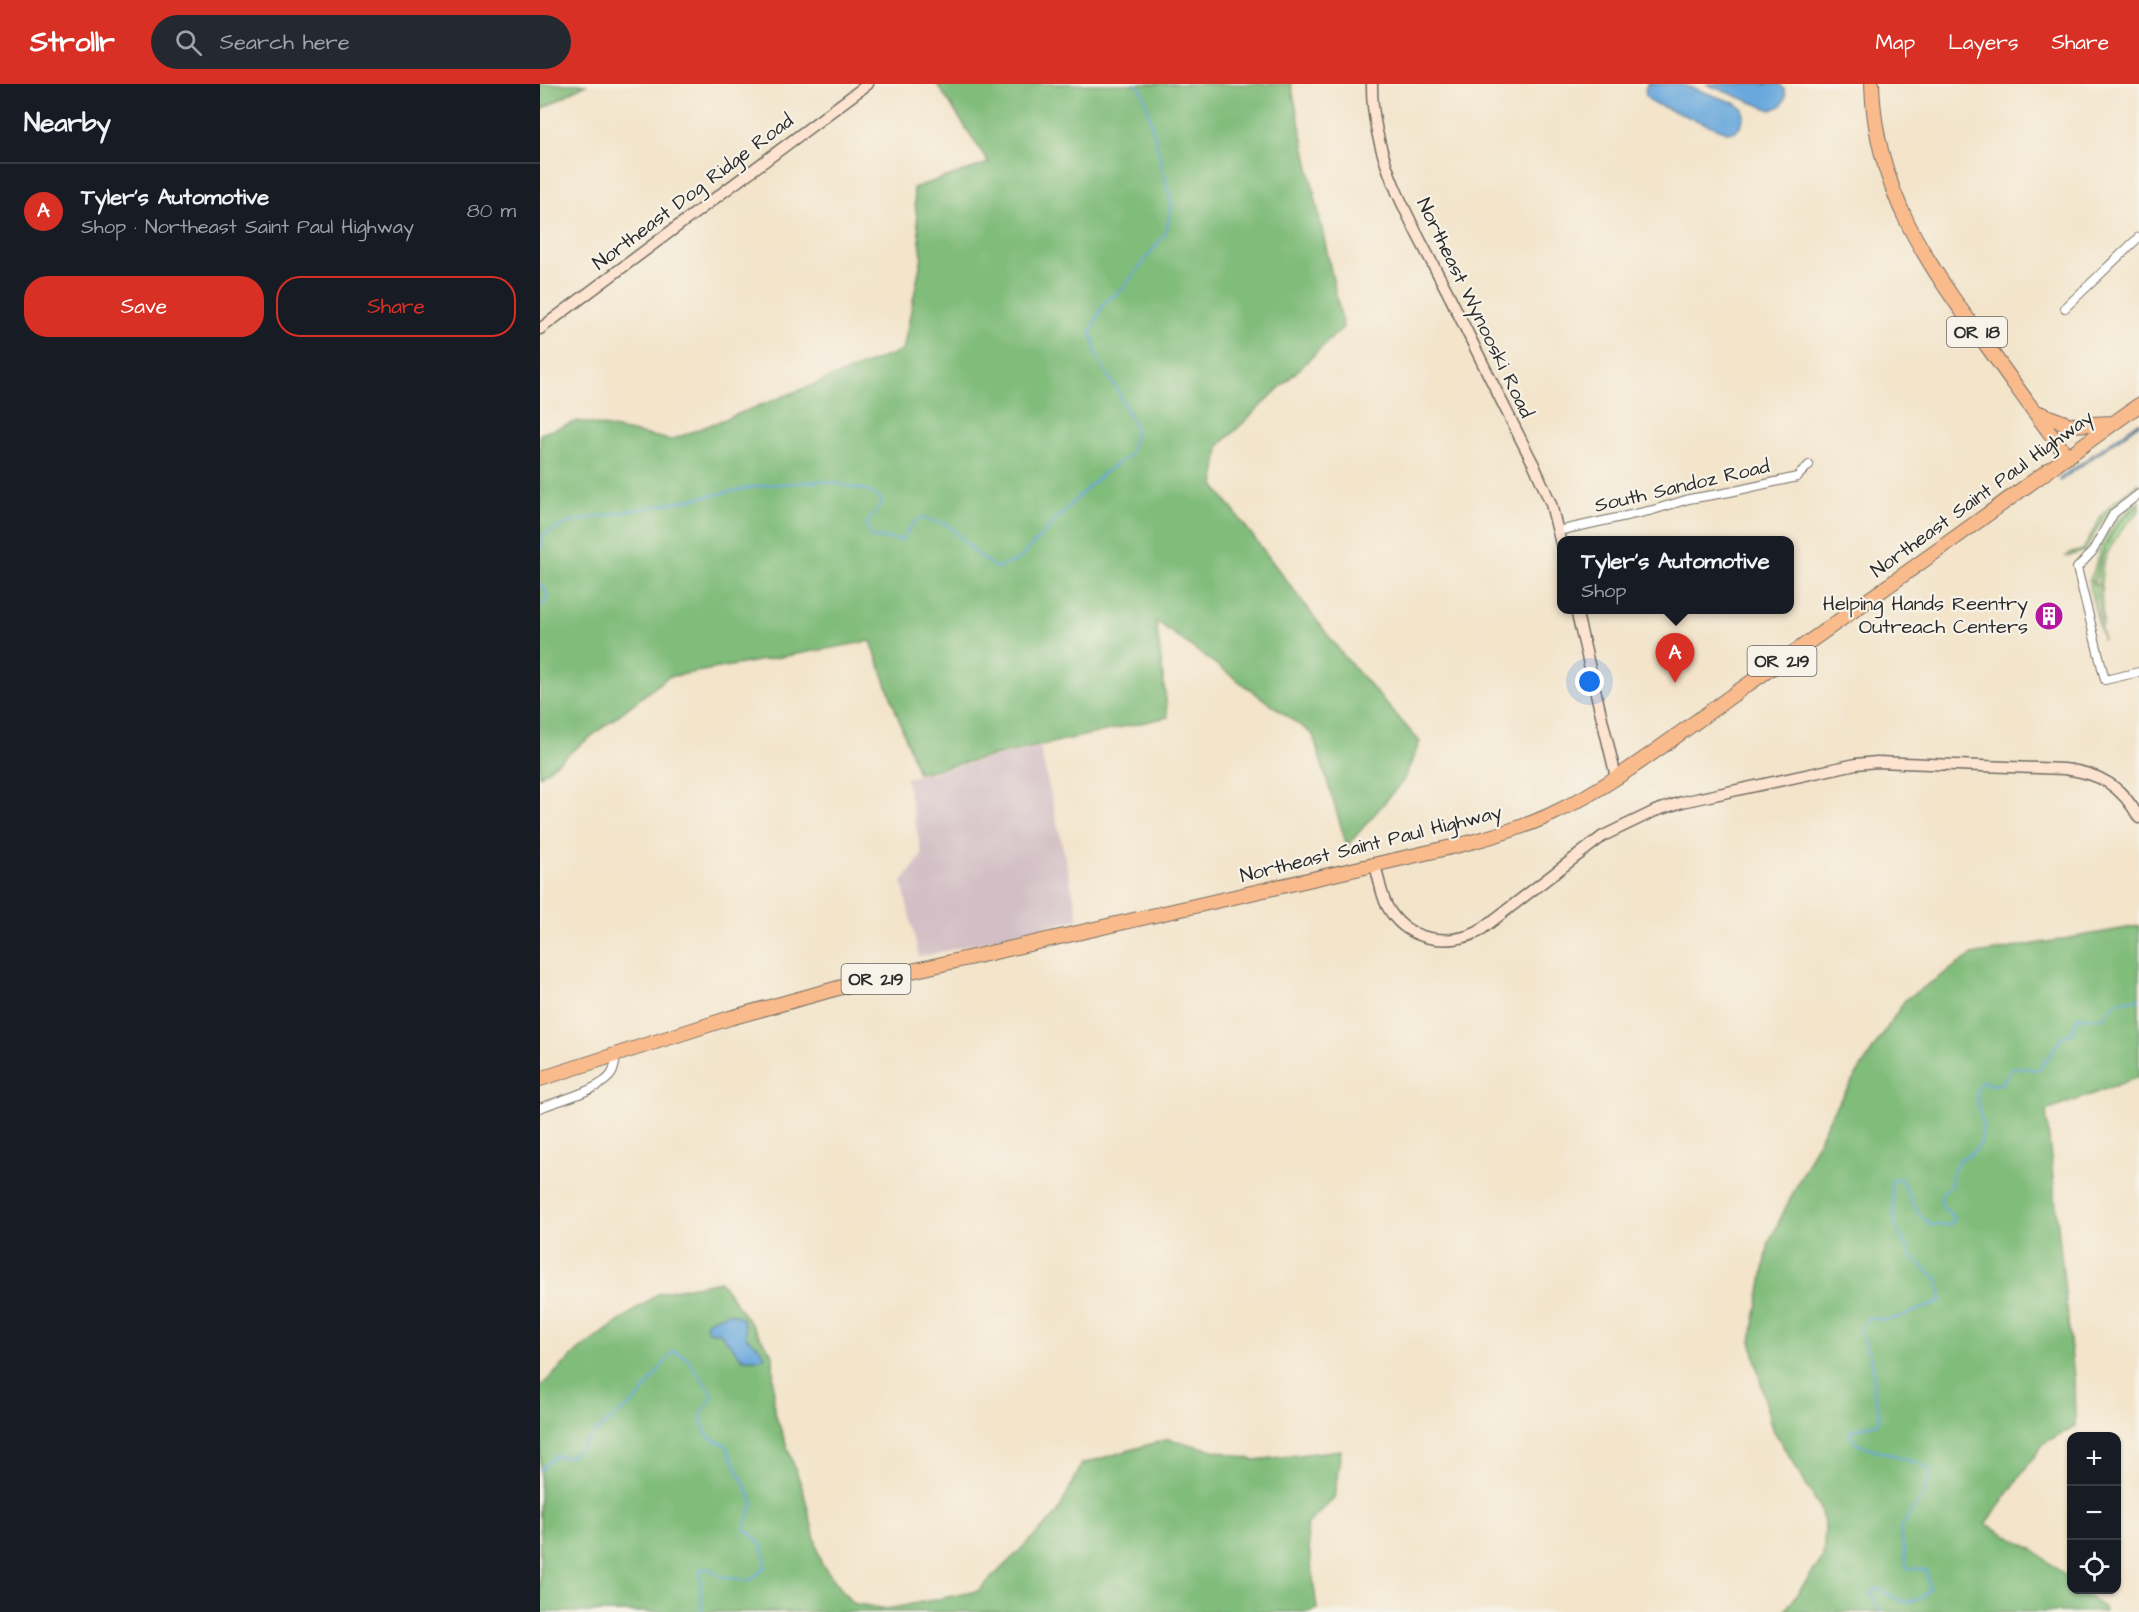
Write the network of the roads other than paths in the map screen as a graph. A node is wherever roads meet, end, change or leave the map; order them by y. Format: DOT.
graph roads {
  1 [pos="868,84"];
  2 [pos="1372,84"];
  3 [pos="1872,84"];
  4 [pos="2139,237"];
  5 [pos="2065,308"];
  6 [pos="540,329"];
  7 [pos="2139,405"];
  8 [pos="2034,411"];
  9 [pos="2113,423"];
  10 [pos="2068,457"];
  11 [pos="1809,465"];
  12 [pos="2139,494"];
  13 [pos="1558,531"];
  14 [pos="1559,536"];
  15 [pos="1577,614"];
  16 [pos="2139,672"];
  17 [pos="1616,777"];
  18 [pos="2139,818"];
  19 [pos="1376,865"];
  20 [pos="617,1053"];
  21 [pos="540,1079"];
  22 [pos="540,1108"];
  1 -- 6 [label="main road, Northeast Dog Ridge Road"];
  2 -- 13 [label="main road, Northeast Wynooski Road"];
  3 -- 8 [label="highway, OR 18"];
  4 -- 5 [label="street"];
  7 -- 9 [label="highway, Northeast Saint Paul Highway / OR 219"];
  8 -- 9 [label="highway"];
  8 -- 10 [label="highway, OR 18"];
  9 -- 10 [label="highway, Northeast Saint Paul Highway / OR 219"];
  10 -- 17 [label="highway, Northeast Saint Paul Highway / OR 219"];
  11 -- 13 [label="street, South Sandoz Road"];
  12 -- 16 [label="street"];
  13 -- 14 [label="main road, Northeast Wynooski Road"];
  15 -- 17 [label="main road"];
  17 -- 19 [label="highway, Northeast Saint Paul Highway / OR 219"];
  18 -- 19 [label="main road"];
  19 -- 20 [label="highway, Northeast Saint Paul Highway / OR 219"];
  20 -- 21 [label="highway, Northeast Saint Paul Highway / OR 219"];
  20 -- 22 [label="street"];
}
